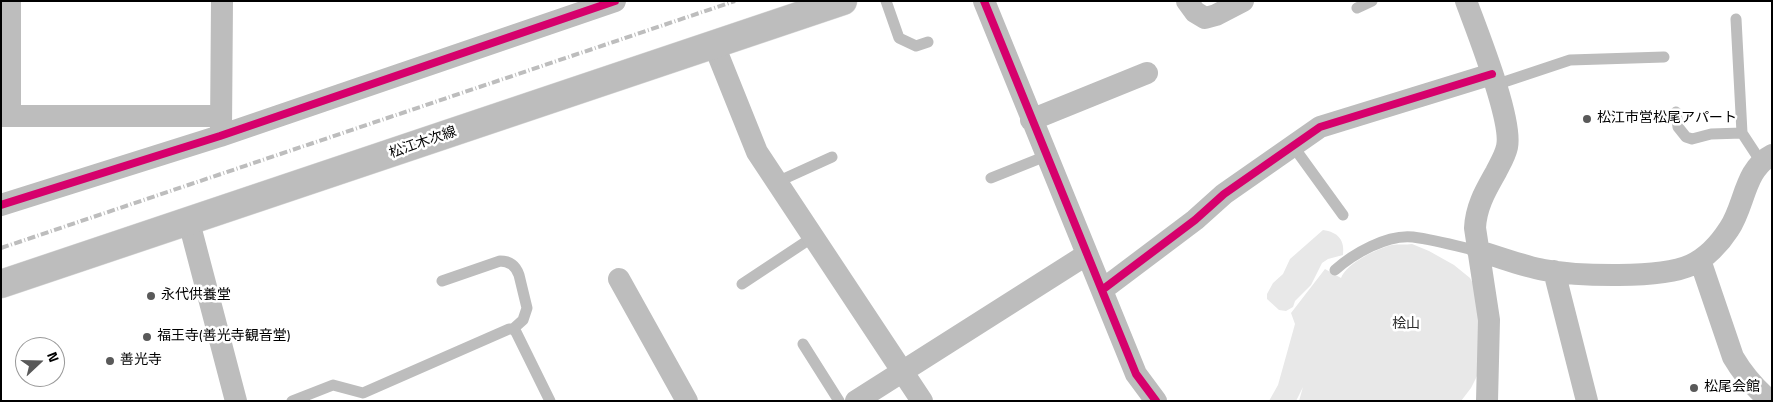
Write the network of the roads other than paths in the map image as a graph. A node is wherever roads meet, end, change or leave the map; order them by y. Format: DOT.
graph roads {
  1 [pos="10,1"];
  2 [pos="222,1"];
  3 [pos="615,1"];
  4 [pos="843,1"];
  5 [pos="886,1"];
  6 [pos="984,1"];
  7 [pos="1187,1"];
  8 [pos="1243,1"];
  9 [pos="1372,1"];
  10 [pos="1472,3"];
  11 [pos="1357,8"];
  12 [pos="1736,19"];
  13 [pos="928,42"];
  14 [pos="714,45"];
  15 [pos="1664,57"];
  16 [pos="1147,73"];
  17 [pos="1493,79"];
  18 [pos="1676,112"];
  19 [pos="6,116"];
  20 [pos="1031,120"];
  21 [pos="221,126"];
  22 [pos="1742,133"];
  23 [pos="1293,146"];
  24 [pos="1046,156"];
  25 [pos="832,157"];
  26 [pos="1766,158"];
  27 [pos="992,178"];
  28 [pos="777,182"];
  29 [pos="1,205"];
  30 [pos="1343,215"];
  31 [pos="189,222"];
  32 [pos="813,237"];
  33 [pos="1478,251"];
  34 [pos="1086,255"];
  35 [pos="1700,260"];
  36 [pos="1335,270"];
  37 [pos="1554,271"];
  38 [pos="619,278"];
  39 [pos="442,280"];
  40 [pos="1,284"];
  41 [pos="742,284"];
  42 [pos="1102,290"];
  43 [pos="513,329"];
  44 [pos="803,344"];
  45 [pos="901,371"];
  46 [pos="236,401"];
  47 [pos="292,401"];
  48 [pos="550,401"];
  49 [pos="687,401"];
  50 [pos="840,401"];
  51 [pos="856,401"];
  52 [pos="922,401"];
  53 [pos="1156,401"];
  54 [pos="1487,401"];
  55 [pos="1587,401"];
  56 [pos="1770,401"];
  1 -- 19 [label="street"];
  2 -- 21 [label="street"];
  3 -- 21 [label="street"];
  4 -- 14 [label="main road, 松江木次線"];
  5 -- 13 [label="lane"];
  6 -- 20 [label="street"];
  7 -- 8 [label="street"];
  9 -- 11 [label="lane"];
  10 -- 17 [label="street"];
  12 -- 22 [label="lane"];
  14 -- 28 [label="street"];
  14 -- 31 [label="main road, 松江木次線"];
  15 -- 17 [label="lane"];
  16 -- 20 [label="street"];
  17 -- 23 [label="street"];
  17 -- 33 [label="street"];
  18 -- 22 [label="lane"];
  19 -- 21 [label="street"];
  20 -- 24 [label="street"];
  21 -- 29 [label="street"];
  22 -- 26 [label="lane"];
  23 -- 30 [label="lane"];
  23 -- 42 [label="street"];
  24 -- 27 [label="lane"];
  24 -- 34 [label="street"];
  25 -- 28 [label="lane"];
  26 -- 35 [label="street"];
  28 -- 32 [label="street"];
  31 -- 40 [label="main road, 松江木次線"];
  31 -- 46 [label="street"];
  32 -- 41 [label="lane"];
  32 -- 45 [label="street"];
  33 -- 36 [label="lane"];
  33 -- 37 [label="street"];
  33 -- 54 [label="street"];
  34 -- 42 [label="street"];
  34 -- 45 [label="street"];
  35 -- 37 [label="street"];
  35 -- 56 [label="street"];
  37 -- 55 [label="street"];
  38 -- 49 [label="street"];
  39 -- 43 [label="lane"];
  42 -- 53 [label="street"];
  43 -- 47 [label="lane"];
  43 -- 48 [label="lane"];
  44 -- 50 [label="lane"];
  45 -- 51 [label="street"];
  45 -- 52 [label="street"];
}
